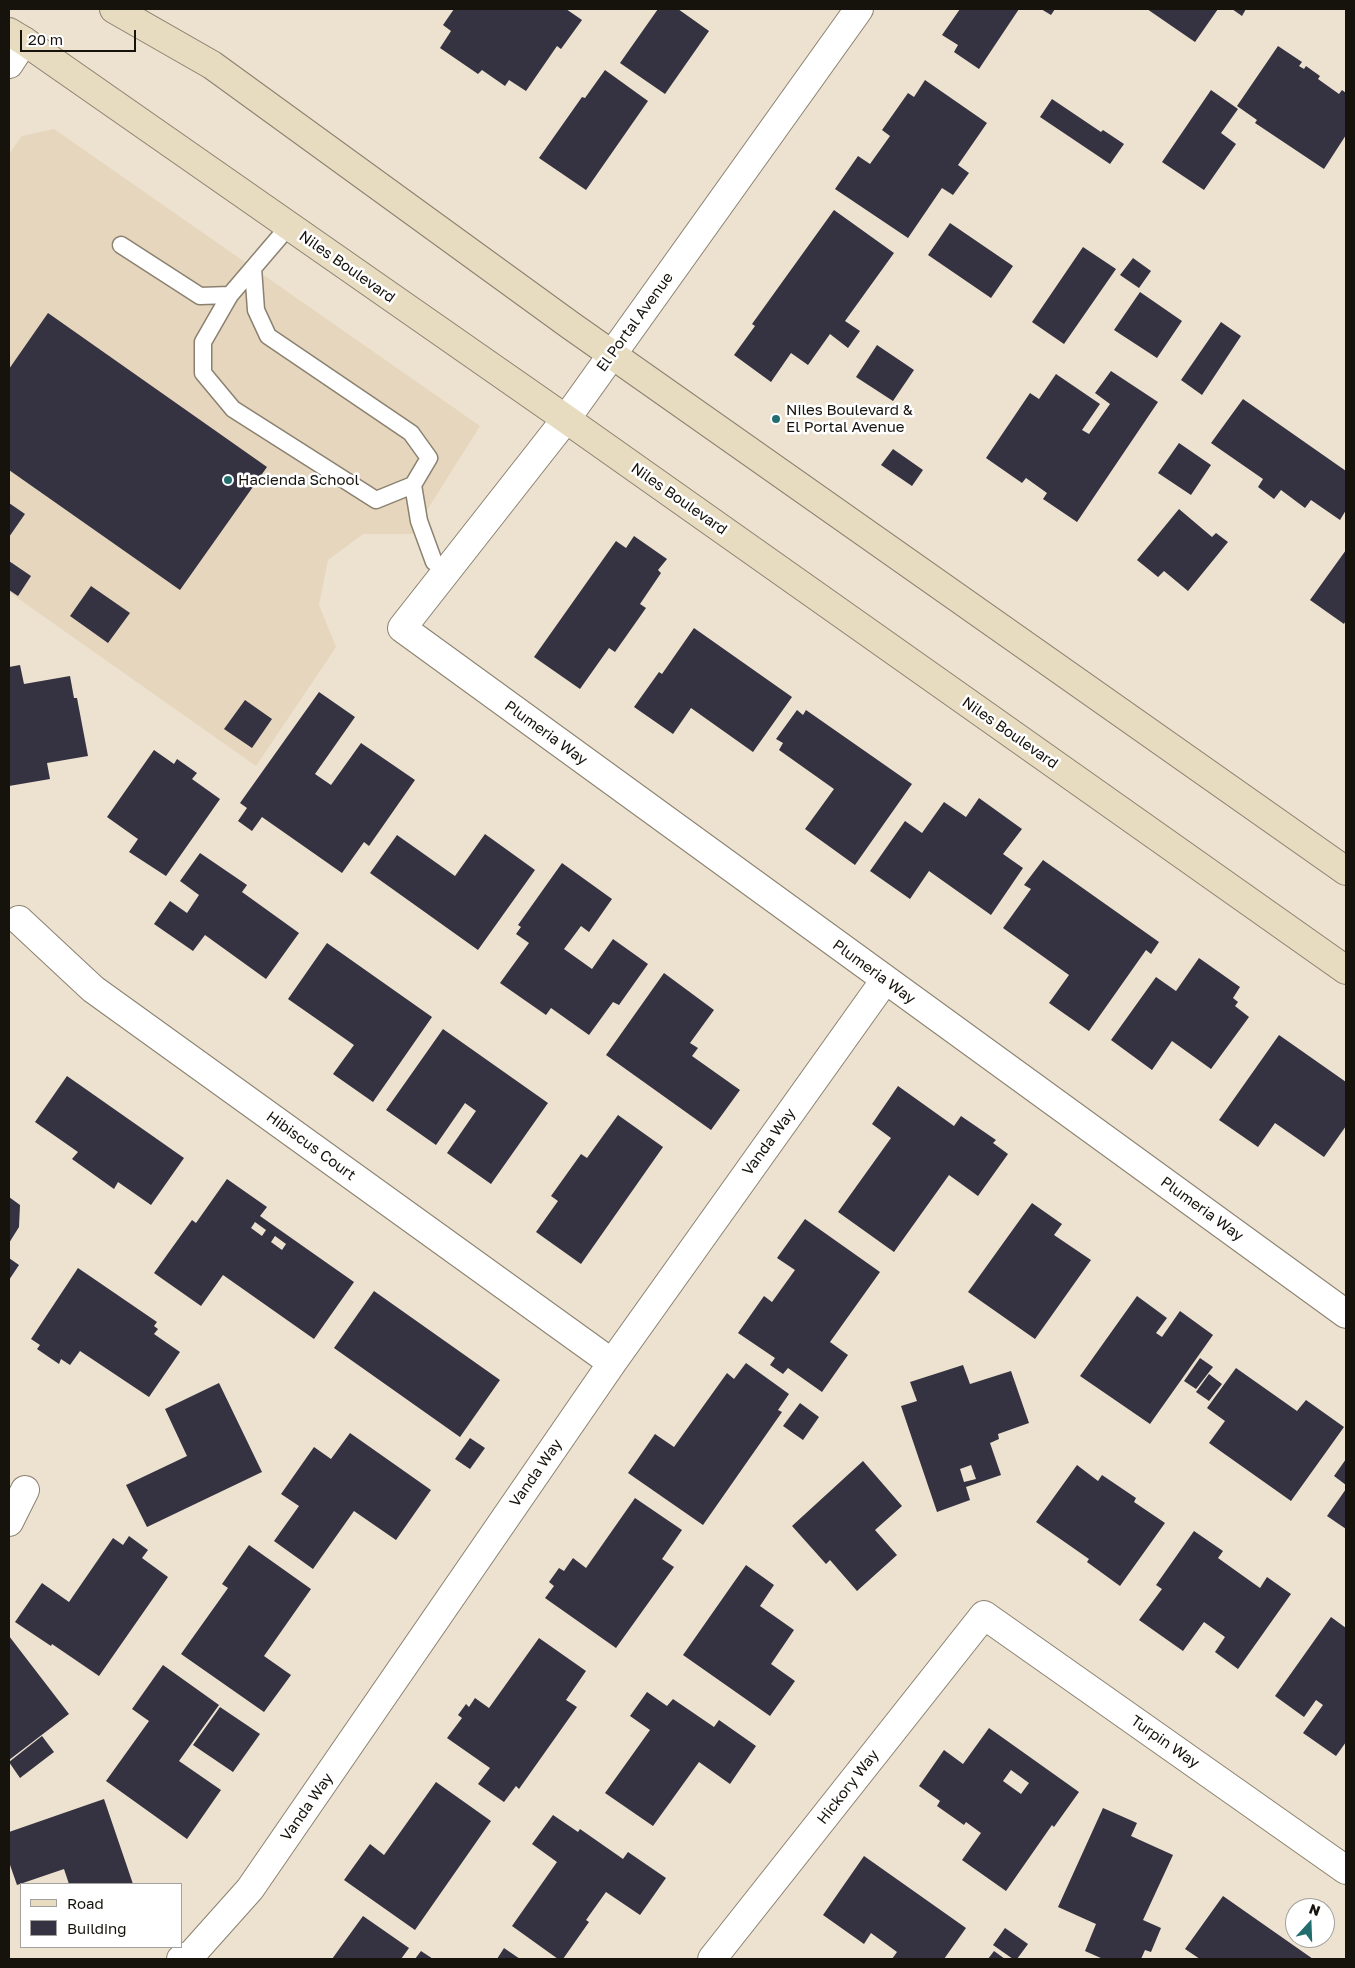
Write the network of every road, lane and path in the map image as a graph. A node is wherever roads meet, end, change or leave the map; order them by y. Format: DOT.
graph roads {
  1 [pos="114,9"];
  2 [pos="138,9"];
  3 [pos="859,9"];
  4 [pos="16,36"];
  5 [pos="9,64"];
  6 [pos="212,64"];
  7 [pos="289,226"];
  8 [pos="121,245"];
  9 [pos="253,268"];
  10 [pos="230,295"];
  11 [pos="612,354"];
  12 [pos="566,419"];
  13 [pos="413,485"];
  14 [pos="448,570"];
  15 [pos="402,628"];
  16 [pos="1346,871"];
  17 [pos="19,920"];
  18 [pos="1346,970"];
  19 [pos="885,980"];
  20 [pos="1346,1314"];
  21 [pos="612,1363"];
  22 [pos="25,1490"];
  23 [pos="9,1522"];
  24 [pos="984,1615"];
  25 [pos="1346,1870"];
  26 [pos="715,1958"];
  27 [pos="181,1959"];
  1 -- 6 [label="main road"];
  2 -- 6 [label="street"];
  3 -- 11 [label="street, El Portal Avenue"];
  4 -- 5 [label="street"];
  4 -- 7 [label="main road, Niles Boulevard"];
  6 -- 11 [label="main road"];
  7 -- 9 [label="lane"];
  7 -- 12 [label="main road, Niles Boulevard"];
  8 -- 10 [label="lane"];
  9 -- 10 [label="lane"];
  9 -- 13 [label="lane"];
  10 -- 13 [label="lane"];
  11 -- 12 [label="street, El Portal Avenue"];
  11 -- 16 [label="main road"];
  12 -- 14 [label="street, El Portal Avenue"];
  12 -- 18 [label="main road, Niles Boulevard"];
  13 -- 14 [label="lane"];
  14 -- 15 [label="street, El Portal Avenue"];
  15 -- 19 [label="street, Plumeria Way"];
  17 -- 21 [label="street, Hibiscus Court"];
  19 -- 20 [label="street, Plumeria Way"];
  19 -- 21 [label="street, Vanda Way"];
  21 -- 27 [label="street, Vanda Way"];
  22 -- 23 [label="street"];
  24 -- 25 [label="street, Turpin Way"];
  24 -- 26 [label="street, Hickory Way"];
}
